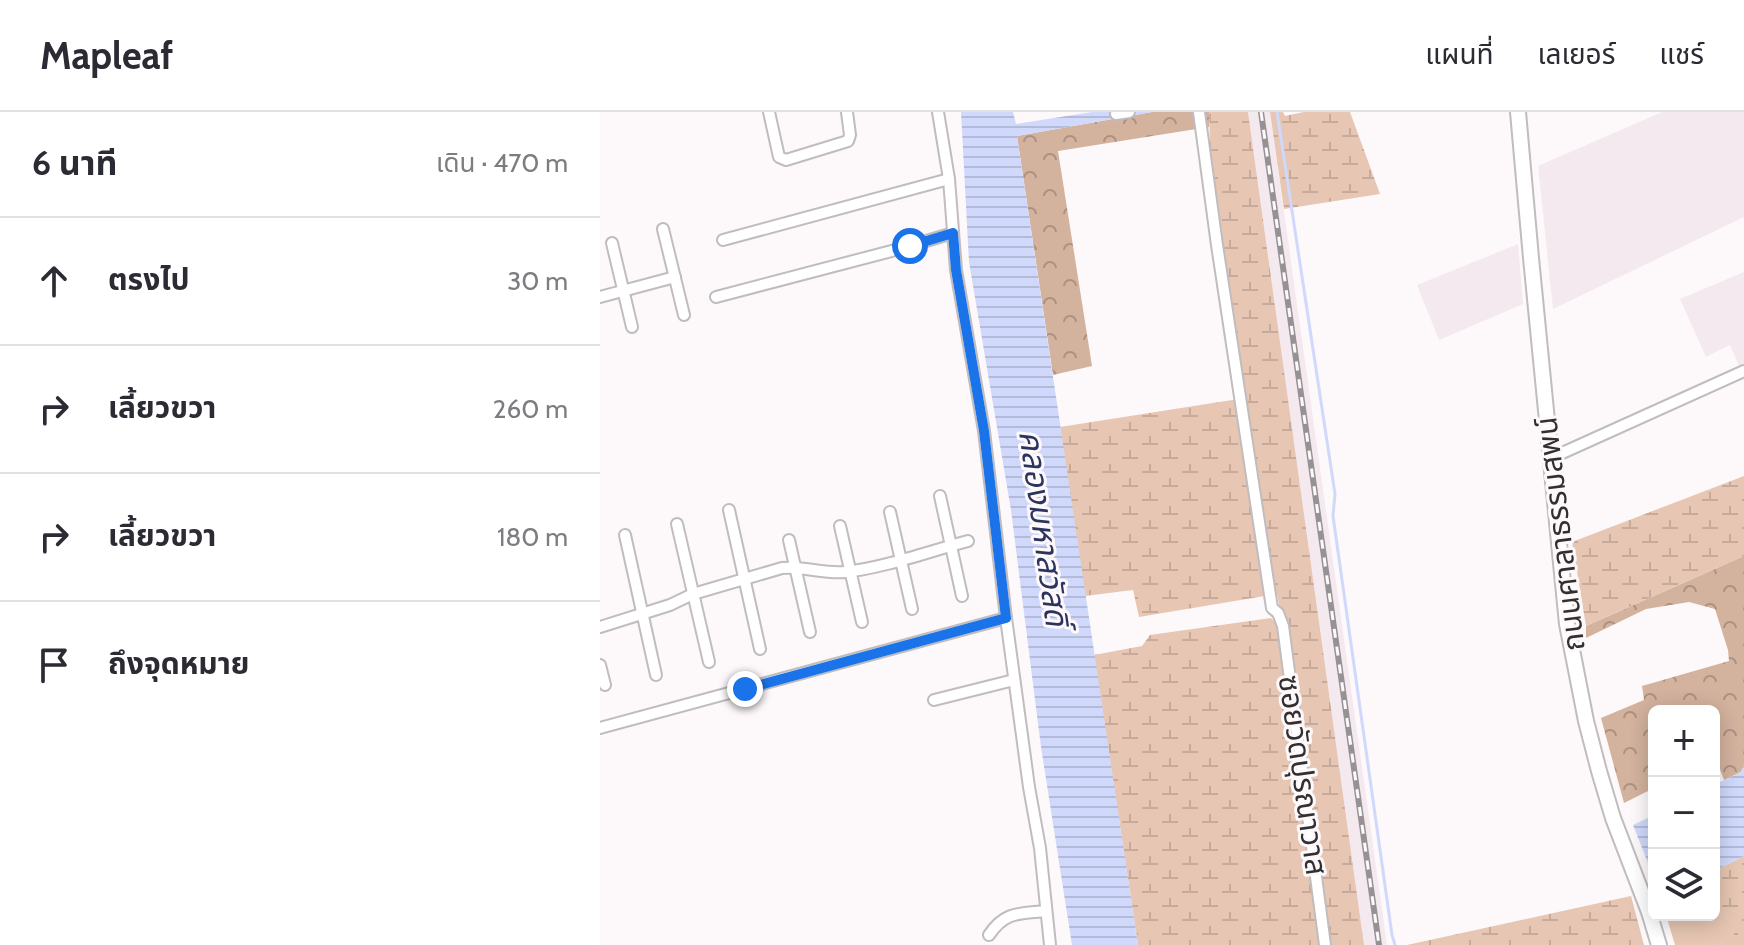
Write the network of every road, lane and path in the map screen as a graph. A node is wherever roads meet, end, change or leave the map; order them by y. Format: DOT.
graph roads {
  1 [pos="769,112"];
  2 [pos="847,112"];
  3 [pos="938,112"];
  4 [pos="1129,112"];
  5 [pos="1199,112"];
  6 [pos="1518,112"];
  7 [pos="1116,114"];
  8 [pos="949,179"];
  9 [pos="663,229"];
  10 [pos="953,233"];
  11 [pos="723,240"];
  12 [pos="612,243"];
  13 [pos="675,277"];
  14 [pos="623,291"];
  15 [pos="600,297"];
  16 [pos="716,297"];
  17 [pos="684,315"];
  18 [pos="632,327"];
  19 [pos="1744,371"];
  20 [pos="1550,461"];
  21 [pos="940,496"];
  22 [pos="729,510"];
  23 [pos="890,512"];
  24 [pos="677,524"];
  25 [pos="840,526"];
  26 [pos="625,535"];
  27 [pos="789,540"];
  28 [pos="968,541"];
  29 [pos="951,545"];
  30 [pos="901,559"];
  31 [pos="795,567"];
  32 [pos="850,571"];
  33 [pos="744,579"];
  34 [pos="693,594"];
  35 [pos="962,596"];
  36 [pos="912,609"];
  37 [pos="643,614"];
  38 [pos="1006,618"];
  39 [pos="862,622"];
  40 [pos="600,627"];
  41 [pos="810,632"];
  42 [pos="760,649"];
  43 [pos="709,662"];
  44 [pos="600,665"];
  45 [pos="656,675"];
  46 [pos="1014,680"];
  47 [pos="605,685"];
  48 [pos="934,700"];
  49 [pos="600,728"];
  50 [pos="1046,911"];
  51 [pos="989,935"];
  52 [pos="1050,945"];
  53 [pos="1325,945"];
  54 [pos="1659,945"];
  1 -- 2 [label="street"];
  3 -- 8 [label="street"];
  4 -- 7 [label="street"];
  5 -- 53 [label="street, ซอยวัดปุรณาวาส"];
  6 -- 20 [label="street, ถนนศาลาธรรมสพน์"];
  8 -- 10 [label="street"];
  8 -- 11 [label="street"];
  9 -- 13 [label="street"];
  10 -- 16 [label="street"];
  10 -- 38 [label="street"];
  12 -- 14 [label="street"];
  13 -- 14 [label="street"];
  13 -- 17 [label="street"];
  14 -- 15 [label="street"];
  14 -- 18 [label="street"];
  19 -- 20 [label="street"];
  20 -- 54 [label="street, ถนนศาลาธรรมสพน์"];
  21 -- 29 [label="street"];
  22 -- 33 [label="street"];
  23 -- 30 [label="street"];
  24 -- 34 [label="street"];
  25 -- 32 [label="street"];
  26 -- 37 [label="street"];
  27 -- 31 [label="street"];
  28 -- 29 [label="street"];
  29 -- 30 [label="street"];
  29 -- 35 [label="street"];
  30 -- 32 [label="street"];
  30 -- 36 [label="street"];
  31 -- 32 [label="street"];
  31 -- 33 [label="street"];
  31 -- 41 [label="street"];
  32 -- 39 [label="street"];
  33 -- 34 [label="street"];
  33 -- 42 [label="street"];
  34 -- 37 [label="street"];
  34 -- 43 [label="street"];
  37 -- 40 [label="street"];
  37 -- 45 [label="street"];
  38 -- 46 [label="street"];
  38 -- 49 [label="street"];
  44 -- 47 [label="street"];
  46 -- 48 [label="street"];
  46 -- 50 [label="street"];
  50 -- 51 [label="street"];
  50 -- 52 [label="street"];
}
